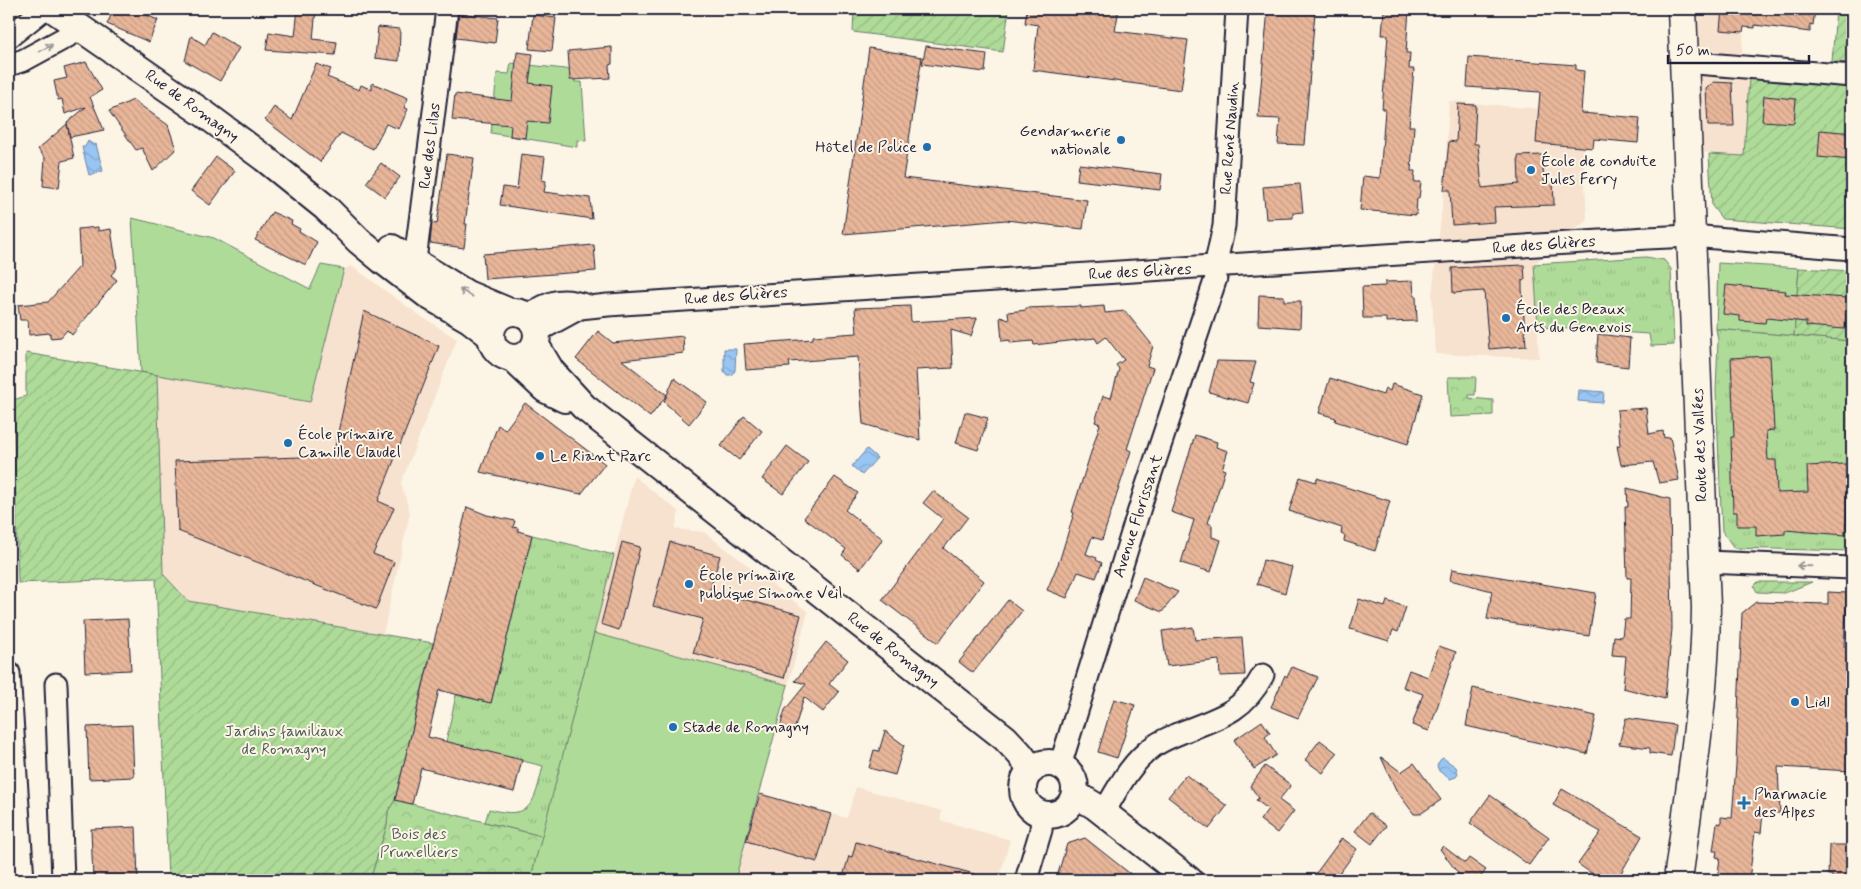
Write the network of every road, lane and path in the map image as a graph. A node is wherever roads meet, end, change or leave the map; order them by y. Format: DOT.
graph roads {
  1 [pos="44,9"];
  2 [pos="53,9"];
  3 [pos="447,9"];
  4 [pos="1237,9"];
  5 [pos="1682,9"];
  6 [pos="81,30"];
  7 [pos="9,37"];
  8 [pos="1684,62"];
  9 [pos="9,65"];
  10 [pos="1852,76"];
  11 [pos="1691,236"];
  12 [pos="1852,249"];
  13 [pos="1215,267"];
  14 [pos="413,274"];
  15 [pos="527,326"];
  16 [pos="491,336"];
  17 [pos="512,358"];
  18 [pos="584,407"];
  19 [pos="1705,562"];
  20 [pos="1852,568"];
  21 [pos="9,673"];
  22 [pos="1263,675"];
  23 [pos="56,684"];
  24 [pos="1060,766"];
  25 [pos="1032,770"];
  26 [pos="1075,794"];
  27 [pos="1104,812"];
  28 [pos="1042,815"];
  29 [pos="22,880"];
  30 [pos="63,880"];
  31 [pos="1026,880"];
  32 [pos="1190,880"];
  33 [pos="1678,880"];
  1 -- 7 [label="street"];
  2 -- 6 [label="street, Rue de Romagny"];
  3 -- 14 [label="street, Rue des Lilas"];
  4 -- 13 [label="street, Rue René Naudin"];
  5 -- 8 [label="main road, Route des Vallées"];
  9 -- 6 [label="street, one-way"];
  6 -- 14 [label="street, Rue de Romagny"];
  8 -- 10 [label="street"];
  8 -- 11 [label="main road, Route des Vallées"];
  11 -- 12 [label="street, Rue des Glières"];
  11 -- 13 [label="street, Rue des Glières"];
  11 -- 19 [label="main road, Route des Vallées"];
  13 -- 15 [label="street, Rue des Glières"];
  13 -- 24 [label="street, Avenue Florissant"];
  15 -- 14 [label="street, Rue de Romagny, one-way"];
  14 -- 16 [label="street, Rue de Romagny"];
  15 -- 16 [label="street"];
  15 -- 17 [label="street"];
  15 -- 18 [label="street, Rue de Romagny"];
  16 -- 17 [label="street"];
  17 -- 18 [label="street, Rue de Romagny"];
  18 -- 25 [label="street, Rue de Romagny"];
  20 -- 19 [label="street, one-way"];
  19 -- 33 [label="main road, Route des Vallées"];
  21 -- 29 [label="street"];
  22 -- 27 [label="street"];
  23 -- 30 [label="street"];
  24 -- 25 [label="street"];
  24 -- 26 [label="street"];
  25 -- 28 [label="street"];
  26 -- 27 [label="street"];
  26 -- 28 [label="street"];
  27 -- 32 [label="street"];
  28 -- 31 [label="street"];
}
